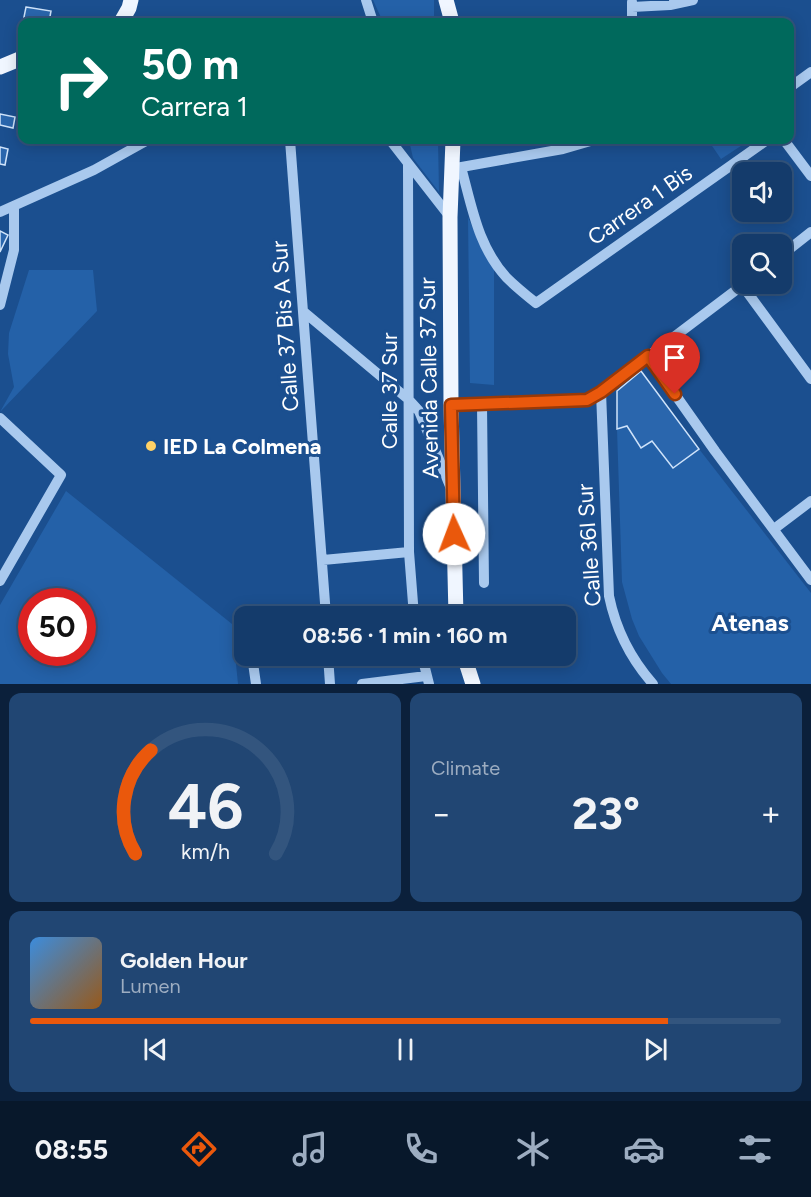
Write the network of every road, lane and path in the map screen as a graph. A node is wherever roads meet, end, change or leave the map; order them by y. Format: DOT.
graph roads {
  1 [pos="131,0"];
  2 [pos="366,0"];
  3 [pos="446,0"];
  4 [pos="693,0"];
  5 [pos="632,4"];
  6 [pos="124,18"];
  7 [pos="372,18"];
  8 [pos="451,18"];
  9 [pos="18,59"];
  10 [pos="0,68"];
  11 [pos="811,72"];
  12 [pos="794,84"];
  13 [pos="141,144"];
  14 [pos="290,144"];
  15 [pos="393,144"];
  16 [pos="454,144"];
  17 [pos="578,144"];
  18 [pos="761,144"];
  19 [pos="787,144"];
  20 [pos="408,165"];
  21 [pos="457,168"];
  22 [pos="811,176"];
  23 [pos="14,206"];
  24 [pos="0,212"];
  25 [pos="450,218"];
  26 [pos="811,232"];
  27 [pos="792,247"];
  28 [pos="732,292"];
  29 [pos="750,294"];
  30 [pos="0,305"];
  31 [pos="304,312"];
  32 [pos="648,356"];
  33 [pos="811,378"];
  34 [pos="601,392"];
  35 [pos="408,399"];
  36 [pos="451,405"];
  37 [pos="482,405"];
  38 [pos="0,418"];
  39 [pos="453,492"];
  40 [pos="811,501"];
  41 [pos="774,530"];
  42 [pos="409,552"];
  43 [pos="323,560"];
  44 [pos="811,580"];
  45 [pos="0,581"];
  46 [pos="484,582"];
  47 [pos="325,606"];
  48 [pos="413,606"];
  49 [pos="456,606"];
  50 [pos="253,666"];
  51 [pos="329,666"];
  52 [pos="467,666"];
  53 [pos="428,680"];
  54 [pos="256,684"];
  55 [pos="330,684"];
  56 [pos="362,684"];
  57 [pos="473,684"];
  58 [pos="652,684"];
  1 -- 6 [label="main road"];
  2 -- 7 [label="street"];
  3 -- 8 [label="main road"];
  4 -- 5 [label="street"];
  9 -- 10 [label="main road"];
  11 -- 12 [label="street"];
  13 -- 23 [label="street"];
  14 -- 31 [label="street, Calle 37 Bis A Sur"];
  15 -- 20 [label="street"];
  16 -- 21 [label="main road, Avenida Calle 37 Sur"];
  17 -- 21 [label="street"];
  18 -- 21 [label="street, Carrera 1 Bis"];
  19 -- 22 [label="street"];
  20 -- 25 [label="street"];
  20 -- 35 [label="street, Calle 37 Sur"];
  21 -- 25 [label="main road, Avenida Calle 37 Sur"];
  23 -- 24 [label="street"];
  23 -- 30 [label="street"];
  25 -- 36 [label="main road, Avenida Calle 37 Sur"];
  26 -- 27 [label="street"];
  28 -- 32 [label="street"];
  29 -- 33 [label="street"];
  31 -- 35 [label="street"];
  31 -- 43 [label="street, Calle 37 Bis A Sur"];
  32 -- 34 [label="street"];
  32 -- 41 [label="street"];
  34 -- 37 [label="street"];
  34 -- 58 [label="street, Calle 36I Sur"];
  35 -- 39 [label="street"];
  35 -- 42 [label="street, Calle 37 Sur"];
  36 -- 37 [label="street"];
  36 -- 39 [label="main road, Avenida Calle 37 Sur"];
  37 -- 46 [label="street"];
  38 -- 45 [label="street"];
  39 -- 49 [label="main road, Avenida Calle 37 Sur"];
  40 -- 41 [label="street"];
  41 -- 44 [label="street"];
  42 -- 43 [label="street"];
  42 -- 48 [label="street, Calle 37 Sur"];
  43 -- 47 [label="street, Calle 37 Bis A Sur"];
  50 -- 54 [label="street"];
  51 -- 55 [label="street"];
  52 -- 57 [label="main road"];
  53 -- 56 [label="street"];
}
